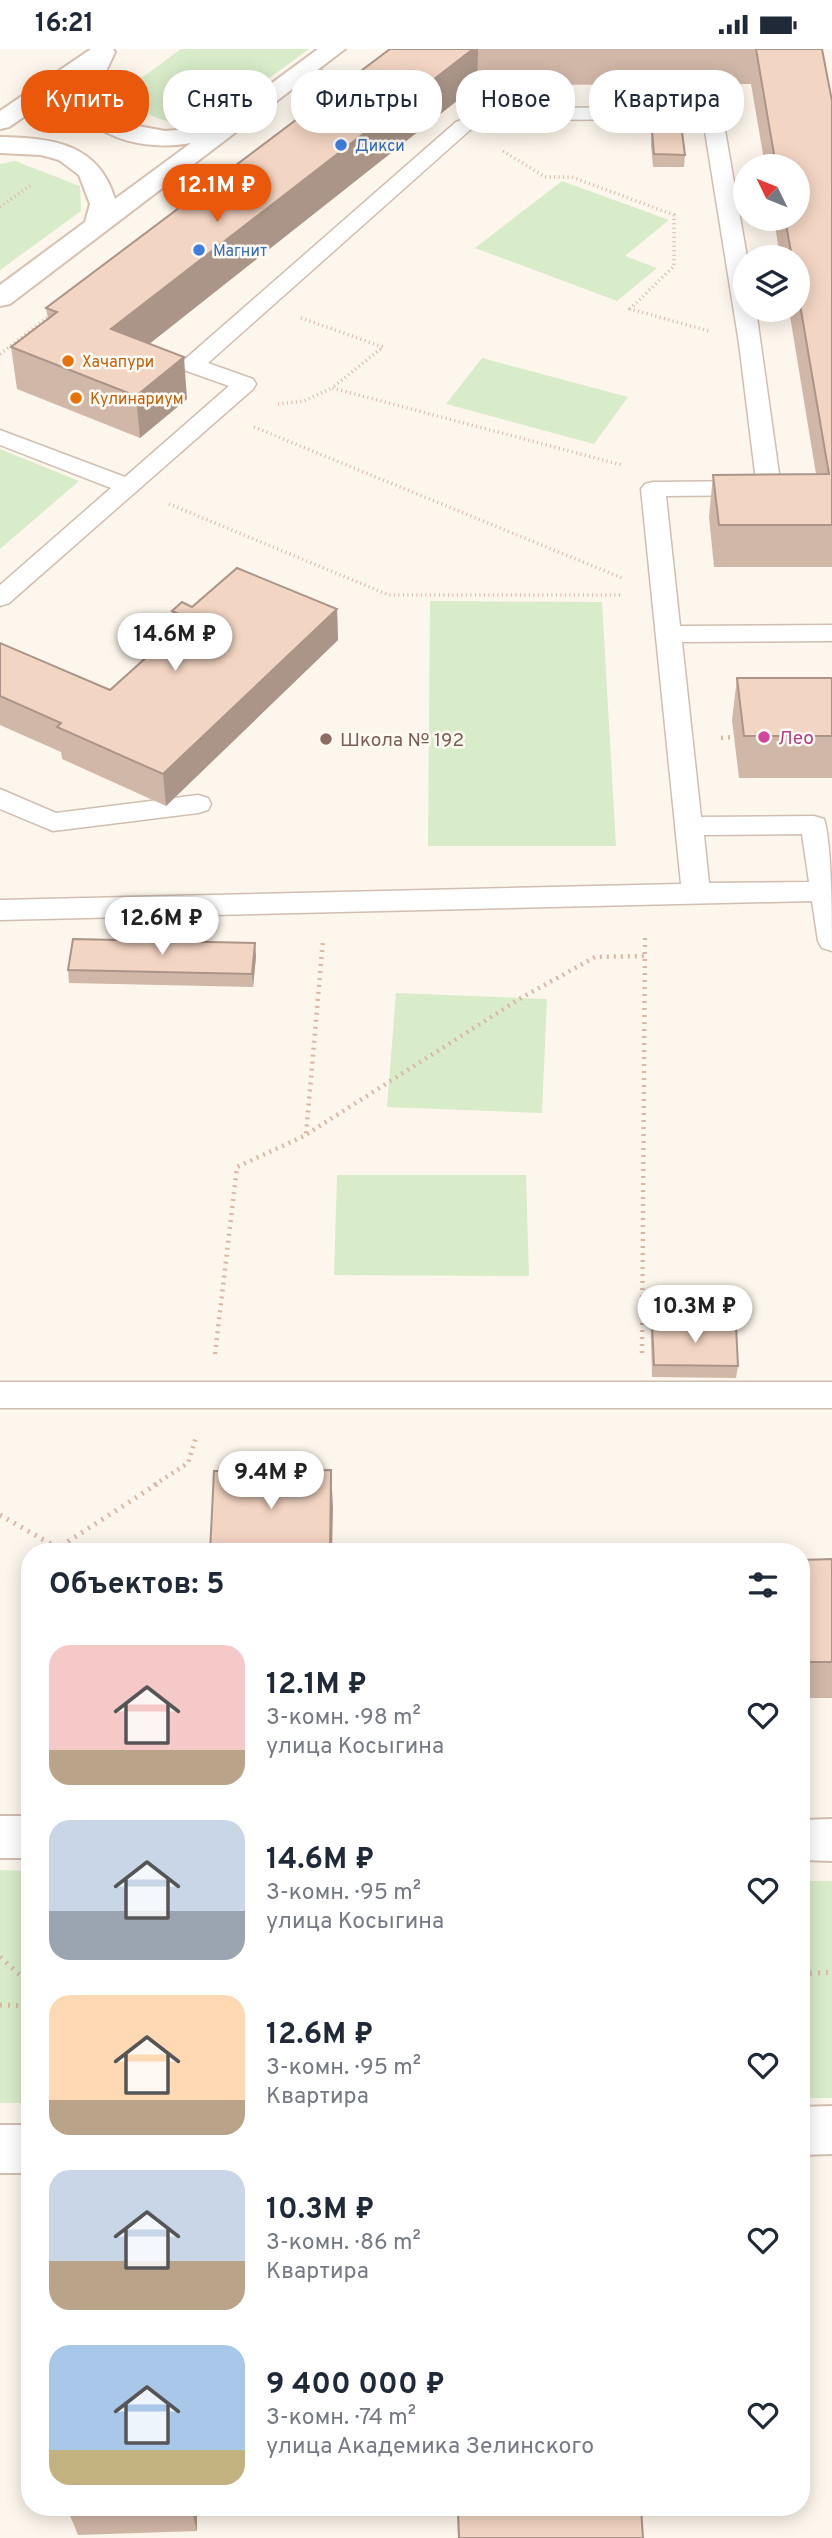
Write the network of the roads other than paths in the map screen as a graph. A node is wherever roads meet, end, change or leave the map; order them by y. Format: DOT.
graph roads {
  1 [pos="333,49"];
  2 [pos="104,51"];
  3 [pos="305,70"];
  4 [pos="291,81"];
  5 [pos="277,92"];
  6 [pos="575,114"];
  7 [pos="0,122"];
  8 [pos="456,132"];
  9 [pos="202,133"];
  10 [pos="222,133"];
  11 [pos="0,145"];
  12 [pos="97,225"];
  13 [pos="0,298"];
  14 [pos="0,437"];
  15 [pos="127,486"];
  16 [pos="0,597"];
  17 [pos="832,633"];
  18 [pos="668,634"];
  19 [pos="0,798"];
  20 [pos="198,804"];
  21 [pos="689,826"];
  22 [pos="824,891"];
  23 [pos="696,892"];
  24 [pos="0,910"];
  25 [pos="832,941"];
  26 [pos="0,1395"];
  27 [pos="832,1395"];
  28 [pos="0,1837"];
  29 [pos="21,1837"];
  30 [pos="810,1840"];
  31 [pos="832,1840"];
  32 [pos="832,2130"];
  33 [pos="810,2131"];
  34 [pos="21,2149"];
  35 [pos="0,2150"];
  1 -- 3 [label="main road"];
  2 -- 7 [label="main road"];
  2 -- 9 [label="main road"];
  4 -- 5 [label="main road"];
  6 -- 18 [label="lane"];
  8 -- 15 [label="lane"];
  10 -- 12 [label="main road"];
  11 -- 12 [label="main road"];
  12 -- 13 [label="main road"];
  14 -- 15 [label="lane"];
  15 -- 16 [label="lane"];
  17 -- 18 [label="lane"];
  18 -- 21 [label="lane"];
  19 -- 20 [label="lane"];
  21 -- 22 [label="lane"];
  21 -- 23 [label="lane"];
  22 -- 23 [label="lane"];
  22 -- 25 [label="lane"];
  23 -- 24 [label="lane"];
  26 -- 27 [label="lane"];
  28 -- 29 [label="main road"];
  30 -- 31 [label="main road"];
  32 -- 33 [label="main road"];
  34 -- 35 [label="main road"];
}
